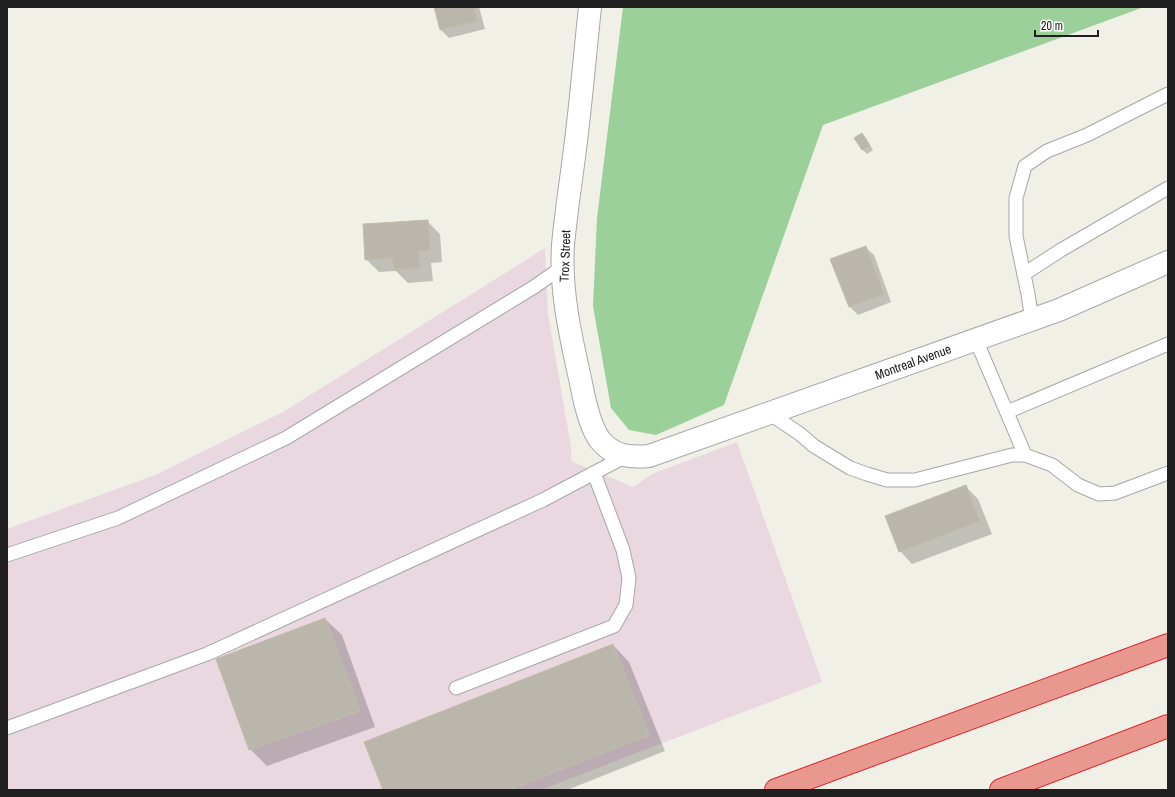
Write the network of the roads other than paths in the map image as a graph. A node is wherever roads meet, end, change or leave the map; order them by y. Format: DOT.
graph roads {
  1 [pos="590,7"];
  2 [pos="1168,94"];
  3 [pos="1168,188"];
  4 [pos="1168,262"];
  5 [pos="564,266"];
  6 [pos="1024,274"];
  7 [pos="1032,320"];
  8 [pos="976,340"];
  9 [pos="1168,344"];
  10 [pos="1007,412"];
  11 [pos="769,413"];
  12 [pos="655,454"];
  13 [pos="1025,455"];
  14 [pos="626,456"];
  15 [pos="594,473"];
  16 [pos="1168,473"];
  17 [pos="7,555"];
  18 [pos="1168,645"];
  19 [pos="456,688"];
  20 [pos="1168,726"];
  21 [pos="7,728"];
  22 [pos="776,790"];
  23 [pos="1001,790"];
  1 -- 5 [label="street, Trox Street"];
  2 -- 6 [label="lane"];
  3 -- 6 [label="lane"];
  4 -- 7 [label="street, Montreal Avenue"];
  5 -- 14 [label="street, Trox Street"];
  5 -- 17 [label="lane"];
  6 -- 7 [label="lane"];
  7 -- 8 [label="street, Montreal Avenue"];
  8 -- 10 [label="lane"];
  8 -- 11 [label="street, Montreal Avenue"];
  9 -- 10 [label="lane"];
  10 -- 13 [label="lane"];
  11 -- 12 [label="street, Montreal Avenue"];
  11 -- 13 [label="lane"];
  12 -- 14 [label="street, Trox Street"];
  13 -- 16 [label="lane"];
  14 -- 15 [label="lane"];
  15 -- 19 [label="lane"];
  15 -- 21 [label="lane"];
  18 -- 22 [label="highway"];
  20 -- 23 [label="highway"];
}
